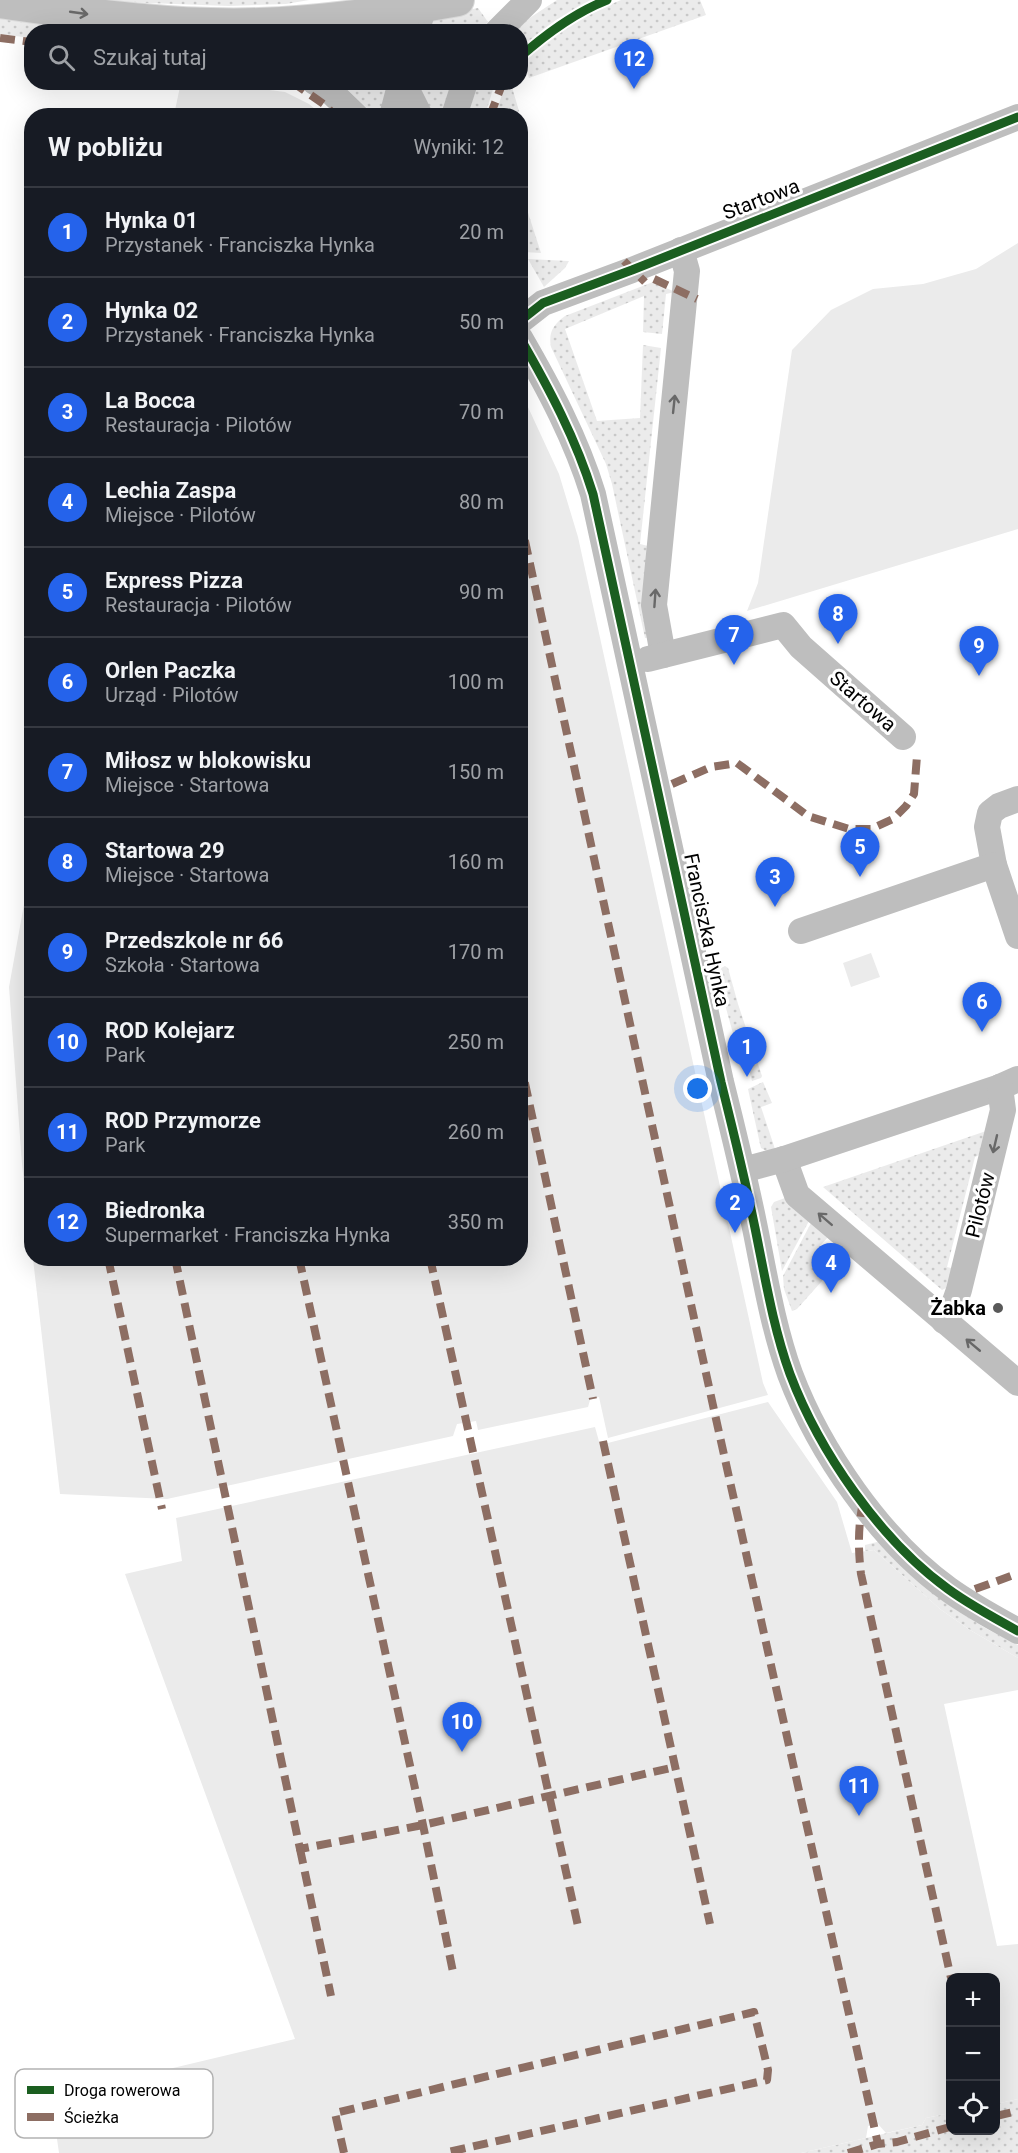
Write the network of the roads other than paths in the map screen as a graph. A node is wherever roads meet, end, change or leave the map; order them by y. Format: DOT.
graph roads {
  1 [pos="458,0"];
  2 [pos="530,0"];
  3 [pos="0,2"];
  4 [pos="422,13"];
  5 [pos="369,15"];
  6 [pos="193,24"];
  7 [pos="276,24"];
  8 [pos="505,24"];
  9 [pos="328,90"];
  10 [pos="400,90"];
  11 [pos="406,90"];
  12 [pos="462,90"];
  13 [pos="348,108"];
  14 [pos="394,108"];
  15 [pos="416,108"];
  16 [pos="457,108"];
  17 [pos="1018,117"];
  18 [pos="681,250"];
  19 [pos="528,315"];
  20 [pos="528,352"];
  21 [pos="663,655"];
  22 [pos="631,664"];
  23 [pos="903,736"];
  24 [pos="1018,799"];
  25 [pos="994,865"];
  26 [pos="801,931"];
  27 [pos="1018,936"];
  28 [pos="1009,1083"];
  29 [pos="784,1159"];
  30 [pos="743,1170"];
  31 [pos="944,1321"];
  32 [pos="1018,1383"];
  33 [pos="1018,1631"];
  1 -- 4 [label="main road"];
  2 -- 8 [label="street"];
  3 -- 6 [label="main road, one-way"];
  4 -- 5 [label="main road"];
  5 -- 7 [label="main road"];
  9 -- 13 [label="street"];
  10 -- 14 [label="street"];
  11 -- 15 [label="street"];
  12 -- 16 [label="street"];
  17 -- 18 [label="street, Startowa"];
  18 -- 19 [label="street, Startowa"];
  21 -- 18 [label="street, one-way"];
  20 -- 22 [label="street, Franciszka Hynka"];
  21 -- 22 [label="street, Startowa"];
  21 -- 23 [label="street, Startowa"];
  22 -- 30 [label="street, Franciszka Hynka"];
  24 -- 25 [label="street"];
  25 -- 26 [label="street"];
  25 -- 27 [label="street"];
  28 -- 29 [label="street, Pilotów"];
  28 -- 31 [label="street, Pilotów, one-way"];
  29 -- 30 [label="street, Pilotów"];
  31 -- 29 [label="street, one-way"];
  30 -- 33 [label="street, Franciszka Hynka"];
  32 -- 31 [label="street, one-way"];
}
